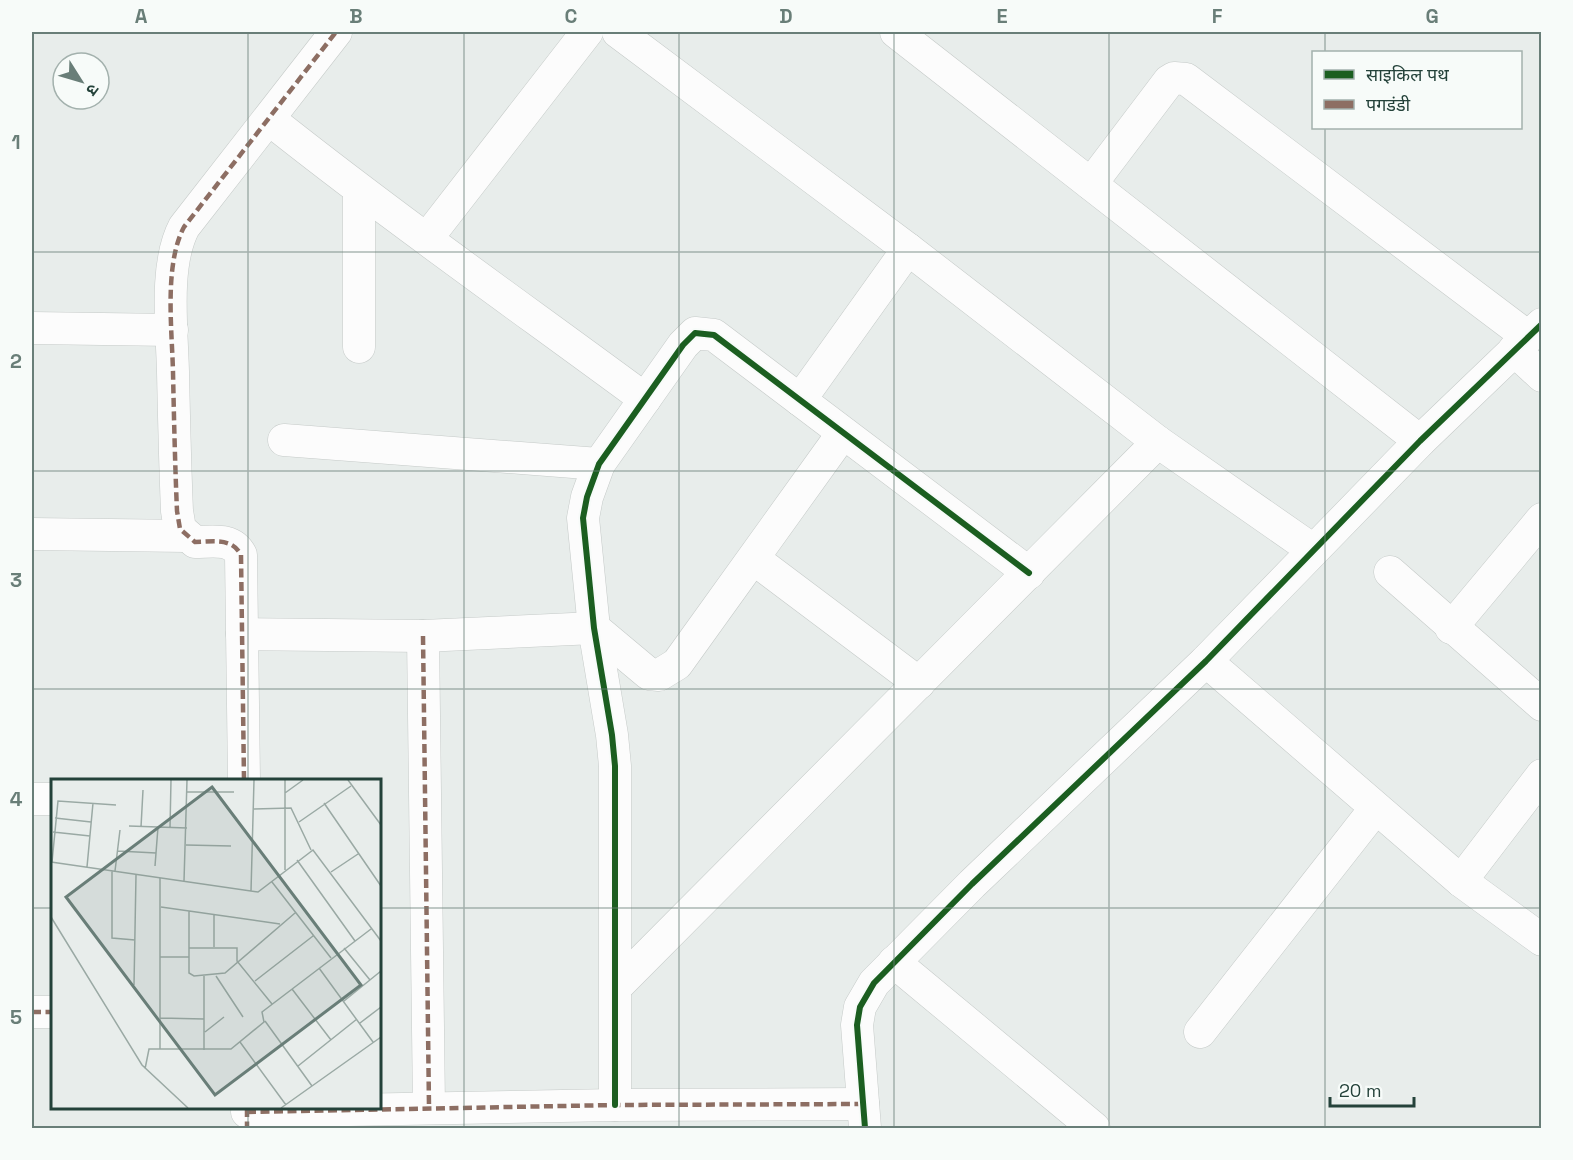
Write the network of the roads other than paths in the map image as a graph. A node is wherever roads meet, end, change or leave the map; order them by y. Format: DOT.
graph roads {
  1 [pos="336,32"];
  2 [pos="586,32"];
  3 [pos="618,32"];
  4 [pos="896,32"];
  5 [pos="269,118"];
  6 [pos="1090,184"];
  7 [pos="359,190"];
  8 [pos="428,237"];
  9 [pos="908,249"];
  10 [pos="32,328"];
  11 [pos="172,330"];
  12 [pos="1528,337"];
  13 [pos="359,346"];
  14 [pos="1542,376"];
  15 [pos="645,399"];
  16 [pos="800,400"];
  17 [pos="843,433"];
  18 [pos="285,440"];
  19 [pos="1420,441"];
  20 [pos="1158,442"];
  21 [pos="599,464"];
  22 [pos="1542,519"];
  23 [pos="32,534"];
  24 [pos="187,536"];
  25 [pos="1313,550"];
  26 [pos="754,560"];
  27 [pos="1390,572"];
  28 [pos="1029,573"];
  29 [pos="594,628"];
  30 [pos="1451,628"];
  31 [pos="242,634"];
  32 [pos="423,636"];
  33 [pos="1206,662"];
  34 [pos="919,683"];
  35 [pos="1542,705"];
  36 [pos="244,779"];
  37 [pos="1537,792"];
  38 [pos="32,799"];
  39 [pos="51,799"];
  40 [pos="1375,809"];
  41 [pos="1461,880"];
  42 [pos="1542,940"];
  43 [pos="894,962"];
  44 [pos="617,986"];
  45 [pos="32,1012"];
  46 [pos="51,1012"];
  47 [pos="1200,1032"];
  48 [pos="615,1105"];
  49 [pos="429,1107"];
  50 [pos="247,1116"];
  51 [pos="864,1116"];
  52 [pos="1094,1128"];
  1 -- 5 [label="street"];
  2 -- 8 [label="street"];
  3 -- 9 [label="street"];
  4 -- 6 [label="street"];
  5 -- 7 [label="street"];
  5 -- 11 [label="street"];
  6 -- 12 [label="street"];
  6 -- 19 [label="street"];
  7 -- 8 [label="street"];
  7 -- 13 [label="street"];
  8 -- 15 [label="street"];
  9 -- 16 [label="street"];
  9 -- 20 [label="street"];
  10 -- 11 [label="street"];
  11 -- 24 [label="street"];
  12 -- 14 [label="street"];
  12 -- 19 [label="street"];
  15 -- 16 [label="street"];
  15 -- 21 [label="street"];
  16 -- 17 [label="street"];
  17 -- 26 [label="street"];
  17 -- 28 [label="street"];
  18 -- 21 [label="street"];
  19 -- 25 [label="street"];
  20 -- 25 [label="street"];
  20 -- 28 [label="street"];
  21 -- 29 [label="street"];
  22 -- 30 [label="street"];
  23 -- 24 [label="street"];
  24 -- 31 [label="street"];
  25 -- 33 [label="street"];
  26 -- 29 [label="street"];
  26 -- 34 [label="street"];
  27 -- 30 [label="street"];
  28 -- 34 [label="street"];
  29 -- 32 [label="street"];
  29 -- 44 [label="street"];
  30 -- 35 [label="street"];
  31 -- 32 [label="street"];
  31 -- 36 [label="street"];
  32 -- 49 [label="street"];
  33 -- 40 [label="street"];
  33 -- 43 [label="street"];
  34 -- 44 [label="street"];
  37 -- 41 [label="street"];
  38 -- 39 [label="street"];
  40 -- 41 [label="street"];
  40 -- 47 [label="street"];
  41 -- 42 [label="street"];
  43 -- 51 [label="street"];
  43 -- 52 [label="street"];
  44 -- 48 [label="street"];
  45 -- 46 [label="street"];
  48 -- 49 [label="street"];
  48 -- 51 [label="street"];
  49 -- 50 [label="street"];
}
